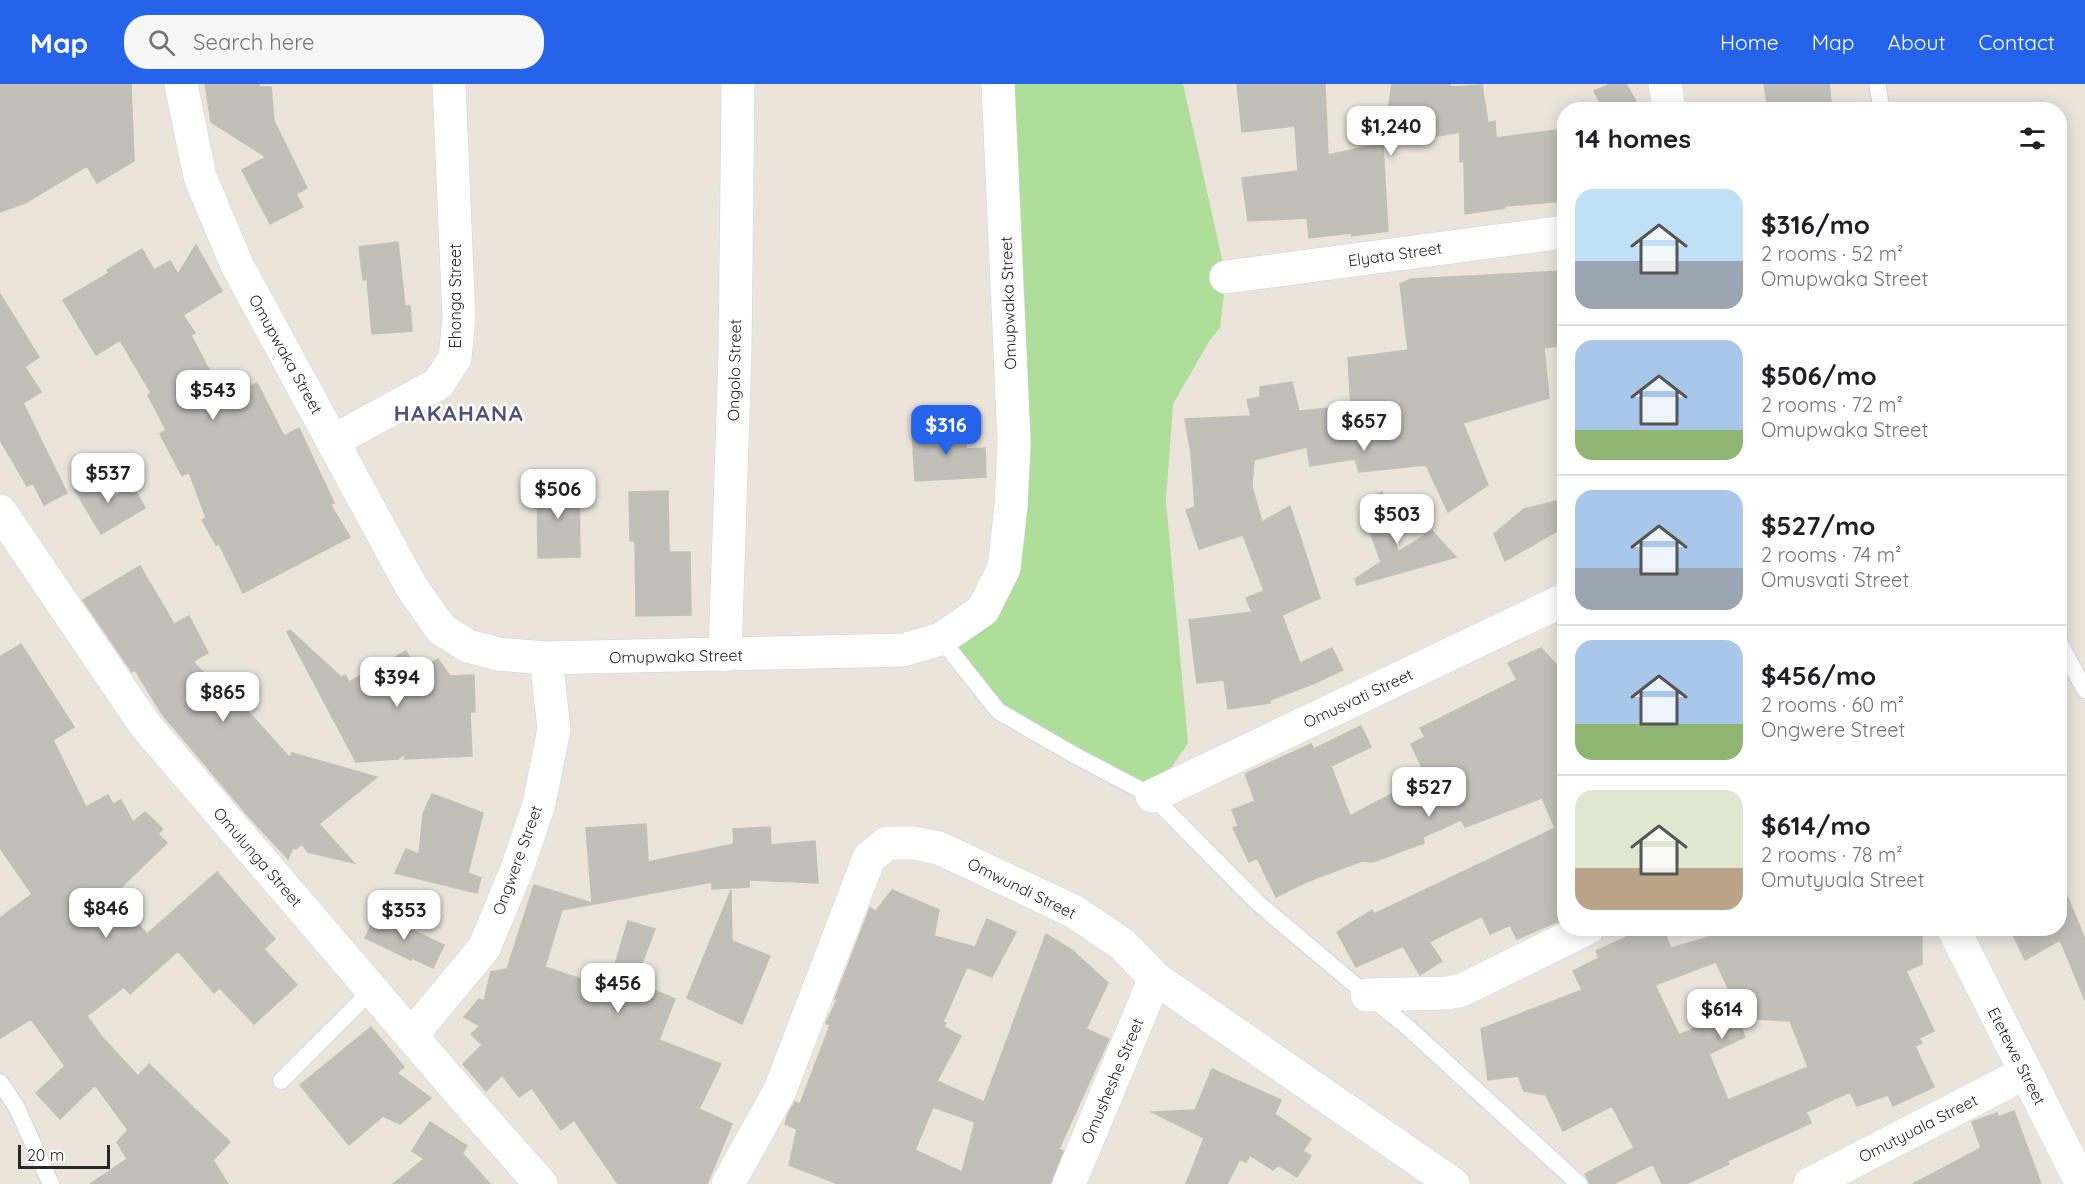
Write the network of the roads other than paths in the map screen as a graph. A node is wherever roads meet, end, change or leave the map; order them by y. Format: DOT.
graph roads {
  1 [pos="181,84"];
  2 [pos="449,84"];
  3 [pos="738,84"];
  4 [pos="998,84"];
  5 [pos="1665,84"];
  6 [pos="1877,84"];
  7 [pos="1668,102"];
  8 [pos="1880,102"];
  9 [pos="1557,233"];
  10 [pos="1226,277"];
  11 [pos="333,441"];
  12 [pos="0,511"];
  13 [pos="1557,603"];
  14 [pos="941,639"];
  15 [pos="725,655"];
  16 [pos="2067,657"];
  17 [pos="546,658"];
  18 [pos="2085,690"];
  19 [pos="1152,796"];
  20 [pos="1572,936"];
  21 [pos="1957,936"];
  22 [pos="1155,978"];
  23 [pos="371,989"];
  24 [pos="1367,995"];
  25 [pos="411,1036"];
  26 [pos="2025,1073"];
  27 [pos="280,1081"];
  28 [pos="0,1082"];
  29 [pos="1441,1181"];
  30 [pos="51,1184"];
  31 [pos="541,1184"];
  32 [pos="728,1184"];
  33 [pos="1069,1184"];
  34 [pos="1579,1184"];
  35 [pos="1810,1184"];
  36 [pos="2082,1184"];
  1 -- 11 [label="street, Omupwaka Street"];
  2 -- 11 [label="street, Ehonga Street"];
  3 -- 15 [label="street, Ongolo Street"];
  4 -- 14 [label="street, Omupwaka Street"];
  5 -- 7 [label="street"];
  6 -- 8 [label="lane"];
  9 -- 10 [label="street, Elyata Street"];
  11 -- 17 [label="street, Omupwaka Street"];
  12 -- 23 [label="street, Omulunga Street"];
  13 -- 19 [label="street, Omusvati Street"];
  14 -- 15 [label="street, Omupwaka Street"];
  14 -- 19 [label="lane"];
  15 -- 17 [label="street, Omupwaka Street"];
  16 -- 18 [label="lane"];
  17 -- 25 [label="street, Ongwere Street"];
  19 -- 24 [label="lane"];
  20 -- 24 [label="street"];
  21 -- 26 [label="street, Etetewe Street"];
  22 -- 29 [label="street, Omwundi Street"];
  22 -- 32 [label="street, Omwundi Street"];
  22 -- 33 [label="street, Omusheshe Street"];
  23 -- 25 [label="street, Omulunga Street"];
  23 -- 27 [label="lane"];
  24 -- 34 [label="lane"];
  25 -- 31 [label="street, Omulunga Street"];
  26 -- 35 [label="street, Omutyuala Street"];
  26 -- 36 [label="street, Etetewe Street"];
  28 -- 30 [label="lane"];
}
